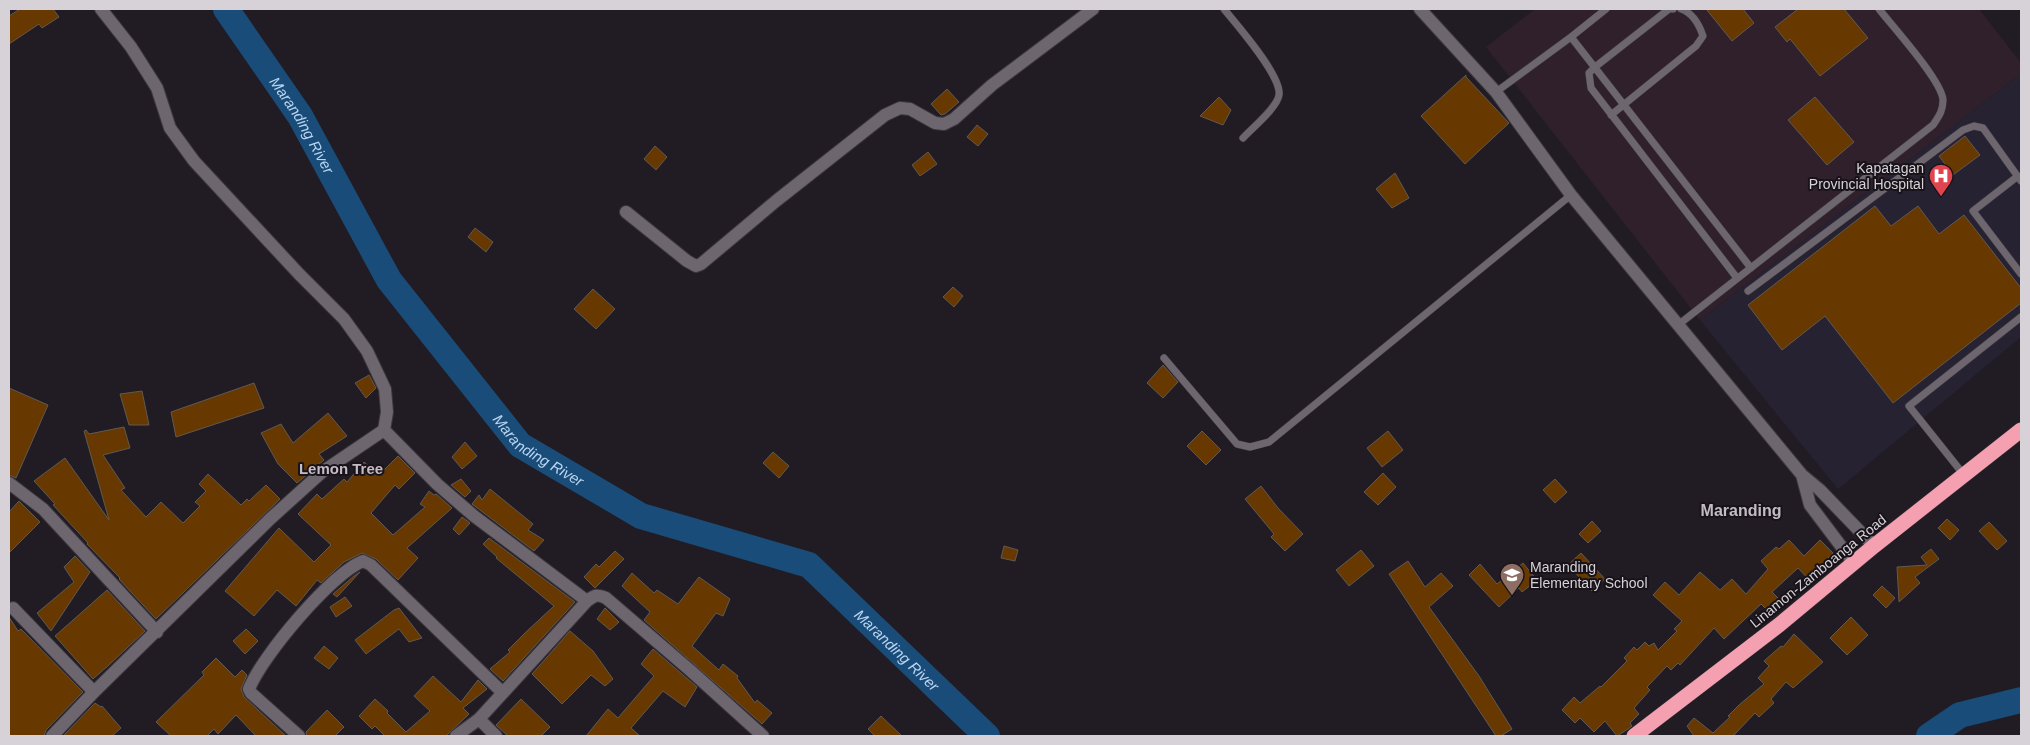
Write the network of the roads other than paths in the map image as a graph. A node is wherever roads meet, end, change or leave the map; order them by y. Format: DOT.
graph roads {
  1 [pos="101,9"];
  2 [pos="1093,9"];
  3 [pos="1224,9"];
  4 [pos="1420,9"];
  5 [pos="1606,9"];
  6 [pos="1673,9"];
  7 [pos="1681,9"];
  8 [pos="1879,9"];
  9 [pos="1571,37"];
  10 [pos="1595,66"];
  11 [pos="1496,92"];
  12 [pos="1624,104"];
  13 [pos="1611,115"];
  14 [pos="1242,138"];
  15 [pos="2020,178"];
  16 [pos="1571,195"];
  17 [pos="626,212"];
  18 [pos="1751,268"];
  19 [pos="2021,274"];
  20 [pos="1737,278"];
  21 [pos="1748,291"];
  22 [pos="2021,318"];
  23 [pos="1678,325"];
  24 [pos="1164,358"];
  25 [pos="384,430"];
  26 [pos="2021,430"];
  27 [pos="1802,475"];
  28 [pos="1964,475"];
  29 [pos="9,483"];
  30 [pos="1874,546"];
  31 [pos="1853,562"];
  32 [pos="587,601"];
  33 [pos="13,608"];
  34 [pos="157,632"];
  35 [pos="94,692"];
  36 [pos="503,693"];
  37 [pos="479,719"];
  38 [pos="52,736"];
  39 [pos="299,736"];
  40 [pos="456,736"];
  41 [pos="496,736"];
  42 [pos="761,736"];
  43 [pos="1634,736"];
  1 -- 25 [label="street"];
  2 -- 17 [label="street"];
  3 -- 14 [label="lane"];
  4 -- 11 [label="street"];
  5 -- 9 [label="lane"];
  6 -- 10 [label="lane"];
  7 -- 12 [label="lane"];
  8 -- 18 [label="lane"];
  9 -- 10 [label="lane"];
  9 -- 11 [label="lane"];
  10 -- 12 [label="lane"];
  10 -- 13 [label="lane"];
  11 -- 16 [label="street"];
  12 -- 13 [label="lane"];
  12 -- 18 [label="lane"];
  13 -- 20 [label="lane"];
  15 -- 19 [label="lane"];
  15 -- 21 [label="lane"];
  16 -- 23 [label="street"];
  16 -- 24 [label="lane"];
  18 -- 20 [label="lane"];
  20 -- 23 [label="lane"];
  22 -- 28 [label="lane"];
  23 -- 27 [label="street"];
  25 -- 32 [label="street"];
  25 -- 34 [label="street"];
  26 -- 28 [label="highway, Linamon-Zamboanga Road"];
  27 -- 30 [label="street"];
  27 -- 31 [label="street"];
  28 -- 30 [label="highway, Linamon-Zamboanga Road"];
  29 -- 34 [label="street"];
  30 -- 31 [label="highway, Linamon-Zamboanga Road"];
  31 -- 43 [label="highway, Linamon-Zamboanga Road"];
  32 -- 36 [label="street"];
  32 -- 42 [label="street"];
  33 -- 35 [label="street"];
  34 -- 35 [label="street"];
  35 -- 38 [label="street"];
  36 -- 37 [label="street"];
  36 -- 39 [label="street"];
  37 -- 40 [label="street"];
  37 -- 41 [label="street"];
}
